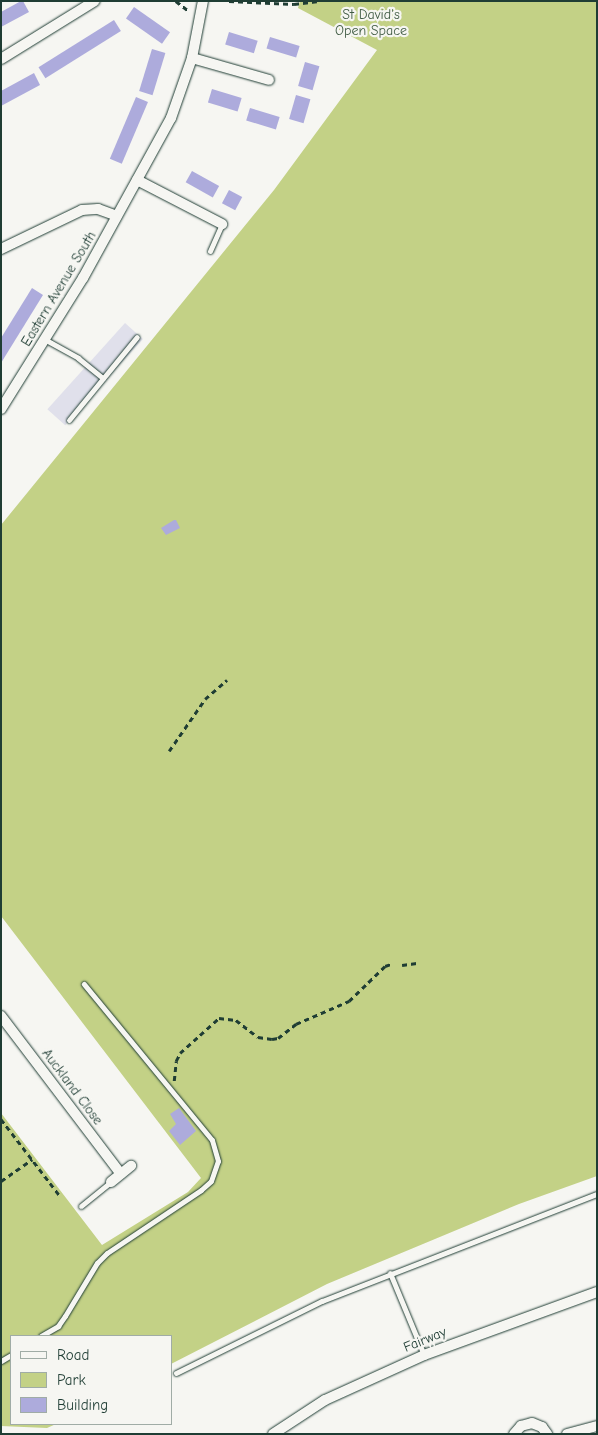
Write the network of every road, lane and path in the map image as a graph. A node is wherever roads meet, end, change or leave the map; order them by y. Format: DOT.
graph roads {
  1 [pos="95,1"];
  2 [pos="182,1"];
  3 [pos="203,1"];
  4 [pos="229,1"];
  5 [pos="318,1"];
  6 [pos="184,7"];
  7 [pos="192,58"];
  8 [pos="1,60"];
  9 [pos="270,80"];
  10 [pos="137,180"];
  11 [pos="117,216"];
  12 [pos="222,224"];
  13 [pos="1,249"];
  14 [pos="210,251"];
  15 [pos="137,337"];
  16 [pos="46,340"];
  17 [pos="103,378"];
  18 [pos="1,409"];
  19 [pos="69,420"];
  20 [pos="227,680"];
  21 [pos="168,751"];
  22 [pos="417,963"];
  23 [pos="391,964"];
  24 [pos="402,965"];
  25 [pos="84,984"];
  26 [pos="1,1016"];
  27 [pos="174,1083"];
  28 [pos="1,1119"];
  29 [pos="32,1159"];
  30 [pos="131,1166"];
  31 [pos="121,1174"];
  32 [pos="1,1181"];
  33 [pos="111,1182"];
  34 [pos="597,1194"];
  35 [pos="60,1196"];
  36 [pos="81,1206"];
  37 [pos="390,1274"];
  38 [pos="597,1292"];
  39 [pos="43,1335"];
  40 [pos="424,1355"];
  41 [pos="176,1373"];
  42 [pos="597,1426"];
  43 [pos="273,1434"];
  44 [pos="514,1434"];
  45 [pos="547,1434"];
  46 [pos="567,1434"];
  1 -- 8 [label="street"];
  2 -- 6 [label="path"];
  3 -- 7 [label="street, Eastern Avenue South"];
  4 -- 5 [label="path"];
  7 -- 9 [label="street"];
  7 -- 10 [label="street, Eastern Avenue South"];
  10 -- 11 [label="street, Eastern Avenue South"];
  10 -- 12 [label="street"];
  11 -- 13 [label="street"];
  11 -- 16 [label="street, Eastern Avenue South"];
  12 -- 14 [label="lane"];
  15 -- 17 [label="lane"];
  16 -- 17 [label="lane"];
  16 -- 18 [label="street, Eastern Avenue South"];
  17 -- 19 [label="lane"];
  20 -- 21 [label="path"];
  22 -- 24 [label="path"];
  23 -- 27 [label="path"];
  25 -- 39 [label="lane"];
  26 -- 31 [label="street, Auckland Close"];
  28 -- 29 [label="path"];
  29 -- 32 [label="path"];
  29 -- 35 [label="path"];
  30 -- 31 [label="street"];
  31 -- 33 [label="street"];
  33 -- 36 [label="lane"];
  34 -- 37 [label="lane"];
  37 -- 40 [label="lane"];
  37 -- 41 [label="lane"];
  38 -- 40 [label="street, Fairway"];
  40 -- 43 [label="street, Fairway"];
  42 -- 46 [label="street"];
  44 -- 45 [label="street"];
}
